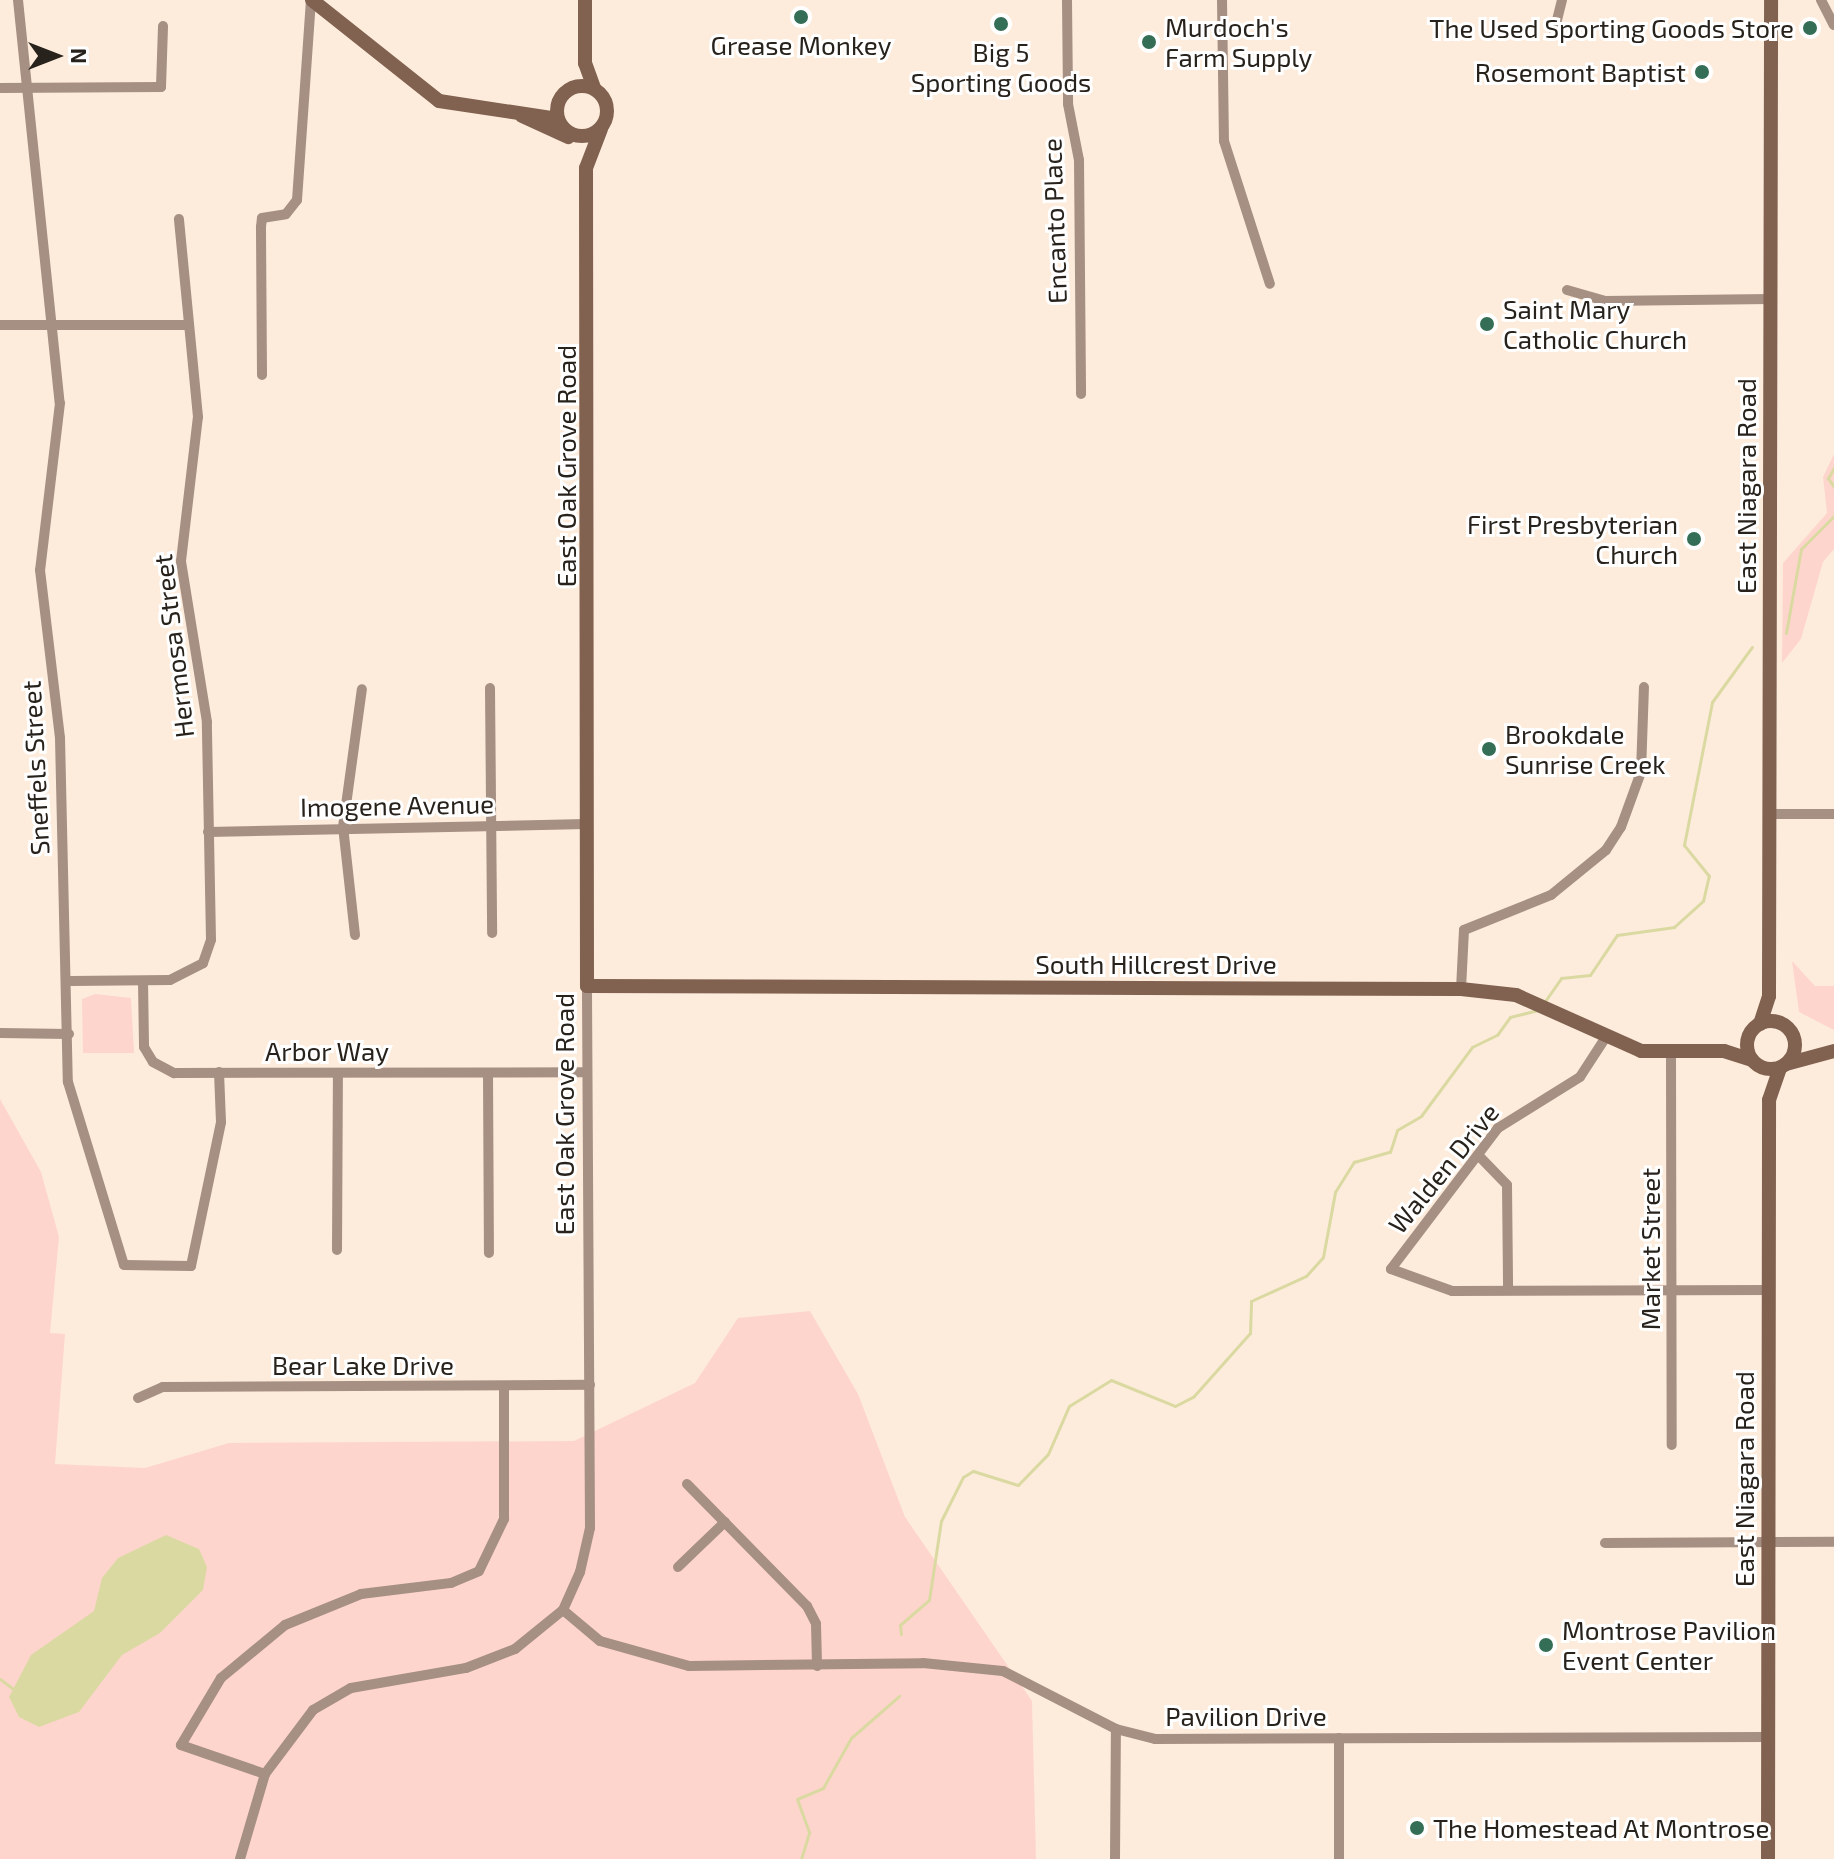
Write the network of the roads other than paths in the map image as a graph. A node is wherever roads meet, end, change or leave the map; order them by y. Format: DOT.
graph roads {
  1 [pos="18,0"];
  2 [pos="311,0"];
  3 [pos="585,0"];
  4 [pos="1067,0"];
  5 [pos="1222,0"];
  6 [pos="1562,0"];
  7 [pos="1771,0"];
  8 [pos="1821,0"];
  9 [pos="1834,25"];
  10 [pos="163,26"];
  11 [pos="1554,32"];
  12 [pos="585,63"];
  13 [pos="572,87"];
  14 [pos="0,88"];
  15 [pos="594,88"];
  16 [pos="31,89"];
  17 [pos="558,102"];
  18 [pos="511,112"];
  19 [pos="558,119"];
  20 [pos="601,129"];
  21 [pos="577,140"];
  22 [pos="586,168"];
  23 [pos="179,219"];
  24 [pos="1270,284"];
  25 [pos="1567,290"];
  26 [pos="1770,299"];
  27 [pos="0,325"];
  28 [pos="52,325"];
  29 [pos="188,325"];
  30 [pos="262,375"];
  31 [pos="1081,394"];
  32 [pos="1644,687"];
  33 [pos="490,688"];
  34 [pos="362,689"];
  35 [pos="1770,814"];
  36 [pos="1834,814"];
  37 [pos="586,824"];
  38 [pos="487,826"];
  39 [pos="343,827"];
  40 [pos="208,832"];
  41 [pos="492,933"];
  42 [pos="355,935"];
  43 [pos="1769,972"];
  44 [pos="71,981"];
  45 [pos="143,981"];
  46 [pos="587,986"];
  47 [pos="1461,989"];
  48 [pos="1755,1028"];
  49 [pos="1790,1030"];
  50 [pos="0,1033"];
  51 [pos="69,1034"];
  52 [pos="1604,1040"];
  53 [pos="1712,1050"];
  54 [pos="1834,1050"];
  55 [pos="1671,1053"];
  56 [pos="1754,1062"];
  57 [pos="1783,1066"];
  58 [pos="219,1072"];
  59 [pos="587,1072"];
  60 [pos="488,1073"];
  61 [pos="338,1074"];
  62 [pos="1769,1100"];
  63 [pos="1480,1157"];
  64 [pos="337,1250"];
  65 [pos="489,1253"];
  66 [pos="1508,1289"];
  67 [pos="1673,1290"];
  68 [pos="1769,1290"];
  69 [pos="590,1385"];
  70 [pos="504,1386"];
  71 [pos="138,1398"];
  72 [pos="1672,1445"];
  73 [pos="687,1484"];
  74 [pos="725,1522"];
  75 [pos="1834,1542"];
  76 [pos="1605,1543"];
  77 [pos="1768,1543"];
  78 [pos="678,1567"];
  79 [pos="563,1610"];
  80 [pos="817,1666"];
  81 [pos="1116,1729"];
  82 [pos="1768,1737"];
  83 [pos="1339,1738"];
  84 [pos="265,1774"];
  85 [pos="240,1859"];
  86 [pos="1115,1859"];
  87 [pos="1339,1859"];
  88 [pos="1768,1859"];
  1 -- 16 [label="street, Sneffels Street"];
  2 -- 18 [label="street"];
  2 -- 30 [label="street"];
  3 -- 12 [label="street"];
  4 -- 31 [label="street, Encanto Place"];
  5 -- 24 [label="street"];
  6 -- 11 [label="street"];
  7 -- 26 [label="street, East Niagara Road"];
  8 -- 9 [label="street"];
  10 -- 16 [label="street"];
  12 -- 13 [label="street"];
  12 -- 15 [label="street"];
  13 -- 15 [label="street"];
  13 -- 17 [label="street"];
  14 -- 16 [label="street"];
  15 -- 20 [label="street"];
  16 -- 28 [label="street, Sneffels Street"];
  17 -- 18 [label="street"];
  17 -- 19 [label="street"];
  18 -- 19 [label="street"];
  18 -- 21 [label="street"];
  19 -- 21 [label="street"];
  20 -- 21 [label="street"];
  20 -- 22 [label="street, East Oak Grove Road"];
  21 -- 22 [label="street, East Oak Grove Road"];
  22 -- 37 [label="street, East Oak Grove Road"];
  23 -- 29 [label="street, Hermosa Street"];
  25 -- 26 [label="street"];
  26 -- 35 [label="street, East Niagara Road"];
  27 -- 28 [label="street"];
  28 -- 29 [label="street"];
  28 -- 44 [label="street, Sneffels Street"];
  29 -- 40 [label="street, Hermosa Street"];
  32 -- 47 [label="street"];
  33 -- 38 [label="street"];
  34 -- 39 [label="street"];
  35 -- 36 [label="street"];
  35 -- 43 [label="street, East Niagara Road"];
  37 -- 38 [label="street, Imogene Avenue"];
  37 -- 46 [label="street, East Oak Grove Road"];
  38 -- 39 [label="street, Imogene Avenue"];
  38 -- 41 [label="street"];
  39 -- 40 [label="street, Imogene Avenue"];
  39 -- 42 [label="street"];
  40 -- 45 [label="street, Hermosa Street"];
  43 -- 48 [label="street, East Niagara Road"];
  43 -- 49 [label="street, East Niagara Road"];
  44 -- 45 [label="street"];
  44 -- 51 [label="street, Sneffels Street"];
  45 -- 58 [label="street, Arbor Way"];
  46 -- 47 [label="street, South Hillcrest Drive"];
  46 -- 59 [label="street, East Oak Grove Road"];
  47 -- 52 [label="street, South Hillcrest Drive"];
  48 -- 49 [label="street"];
  48 -- 53 [label="street, South Hillcrest Drive"];
  48 -- 56 [label="street, East Niagara Road"];
  49 -- 54 [label="street"];
  49 -- 57 [label="street, East Niagara Road"];
  50 -- 51 [label="street"];
  51 -- 58 [label="street, Sneffels Street"];
  52 -- 55 [label="street, South Hillcrest Drive"];
  52 -- 63 [label="street, Walden Drive"];
  53 -- 55 [label="street, South Hillcrest Drive"];
  53 -- 56 [label="street, South Hillcrest Drive"];
  54 -- 57 [label="street"];
  55 -- 67 [label="street, Market Street"];
  56 -- 57 [label="street, South Hillcrest Drive"];
  56 -- 62 [label="street, East Niagara Road"];
  57 -- 62 [label="street, East Niagara Road"];
  58 -- 61 [label="street, Arbor Way"];
  59 -- 60 [label="street, Arbor Way"];
  59 -- 69 [label="street, East Oak Grove Road"];
  60 -- 61 [label="street, Arbor Way"];
  60 -- 65 [label="street"];
  61 -- 64 [label="street"];
  62 -- 68 [label="street, East Niagara Road"];
  63 -- 66 [label="street"];
  63 -- 66 [label="street, Walden Drive"];
  66 -- 67 [label="street"];
  67 -- 68 [label="street"];
  67 -- 72 [label="street, Market Street"];
  68 -- 77 [label="street, East Niagara Road"];
  69 -- 70 [label="street, Bear Lake Drive"];
  69 -- 79 [label="street, East Oak Grove Road"];
  70 -- 71 [label="street, Bear Lake Drive"];
  70 -- 84 [label="street"];
  73 -- 74 [label="street"];
  74 -- 78 [label="street"];
  74 -- 80 [label="street"];
  75 -- 77 [label="street"];
  76 -- 77 [label="street"];
  77 -- 82 [label="street, East Niagara Road"];
  79 -- 80 [label="street, Pavilion Drive"];
  79 -- 84 [label="street"];
  80 -- 81 [label="street, Pavilion Drive"];
  81 -- 83 [label="street, Pavilion Drive"];
  81 -- 86 [label="street"];
  82 -- 83 [label="street, Pavilion Drive"];
  82 -- 88 [label="street, East Niagara Road"];
  83 -- 87 [label="street"];
  84 -- 85 [label="street"];
}
